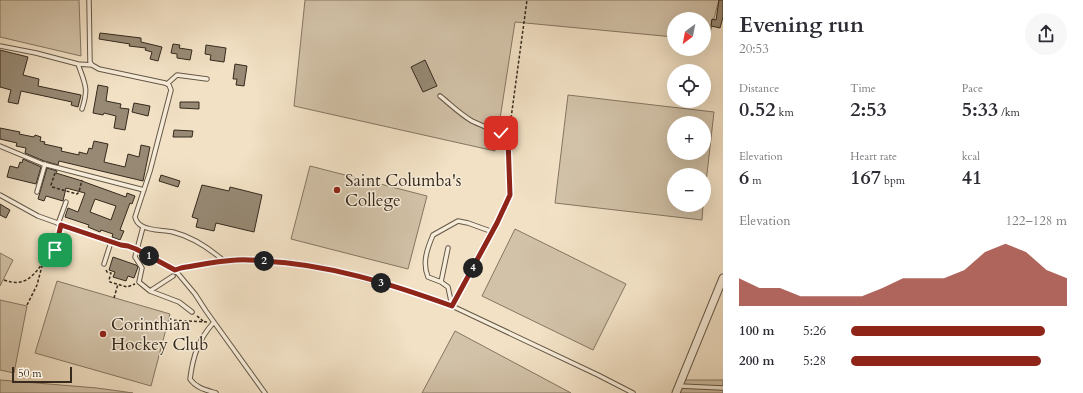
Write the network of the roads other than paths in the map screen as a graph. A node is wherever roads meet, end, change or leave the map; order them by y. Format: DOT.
graph roads {
  1 [pos="89,0"];
  2 [pos="0,46"];
  3 [pos="78,64"];
  4 [pos="92,65"];
  5 [pos="208,79"];
  6 [pos="167,84"];
  7 [pos="440,96"];
  8 [pos="82,109"];
  9 [pos="0,146"];
  10 [pos="45,164"];
  11 [pos="144,190"];
  12 [pos="37,192"];
  13 [pos="0,195"];
  14 [pos="66,202"];
  15 [pos="60,224"];
  16 [pos="143,227"];
  17 [pos="493,232"];
  18 [pos="111,242"];
  19 [pos="448,248"];
  20 [pos="136,249"];
  21 [pos="224,261"];
  22 [pos="104,264"];
  23 [pos="175,270"];
  24 [pos="173,276"];
  25 [pos="723,278"];
  26 [pos="441,282"];
  27 [pos="150,290"];
  28 [pos="452,306"];
  29 [pos="192,312"];
  30 [pos="214,322"];
  31 [pos="723,388"];
  32 [pos="677,390"];
  33 [pos="216,393"];
  34 [pos="265,393"];
  35 [pos="633,393"];
  1 -- 4 [label="lane"];
  2 -- 3 [label="lane"];
  3 -- 4 [label="lane"];
  3 -- 8 [label="lane"];
  4 -- 6 [label="lane"];
  5 -- 6 [label="lane"];
  6 -- 11 [label="lane"];
  7 -- 17 [label="lane"];
  9 -- 10 [label="lane"];
  10 -- 11 [label="lane"];
  10 -- 12 [label="lane"];
  11 -- 16 [label="lane"];
  13 -- 15 [label="lane"];
  14 -- 15 [label="lane"];
  15 -- 18 [label="lane"];
  16 -- 20 [label="lane"];
  16 -- 21 [label="lane"];
  17 -- 26 [label="lane"];
  17 -- 28 [label="lane"];
  18 -- 20 [label="lane"];
  18 -- 22 [label="lane"];
  19 -- 26 [label="lane"];
  20 -- 23 [label="lane"];
  20 -- 27 [label="lane"];
  21 -- 23 [label="lane"];
  21 -- 28 [label="lane"];
  23 -- 30 [label="lane"];
  24 -- 27 [label="lane"];
  25 -- 32 [label="street"];
  26 -- 28 [label="lane"];
  27 -- 29 [label="lane"];
  28 -- 35 [label="lane"];
  30 -- 33 [label="lane"];
  30 -- 34 [label="lane"];
  31 -- 32 [label="lane"];
}
